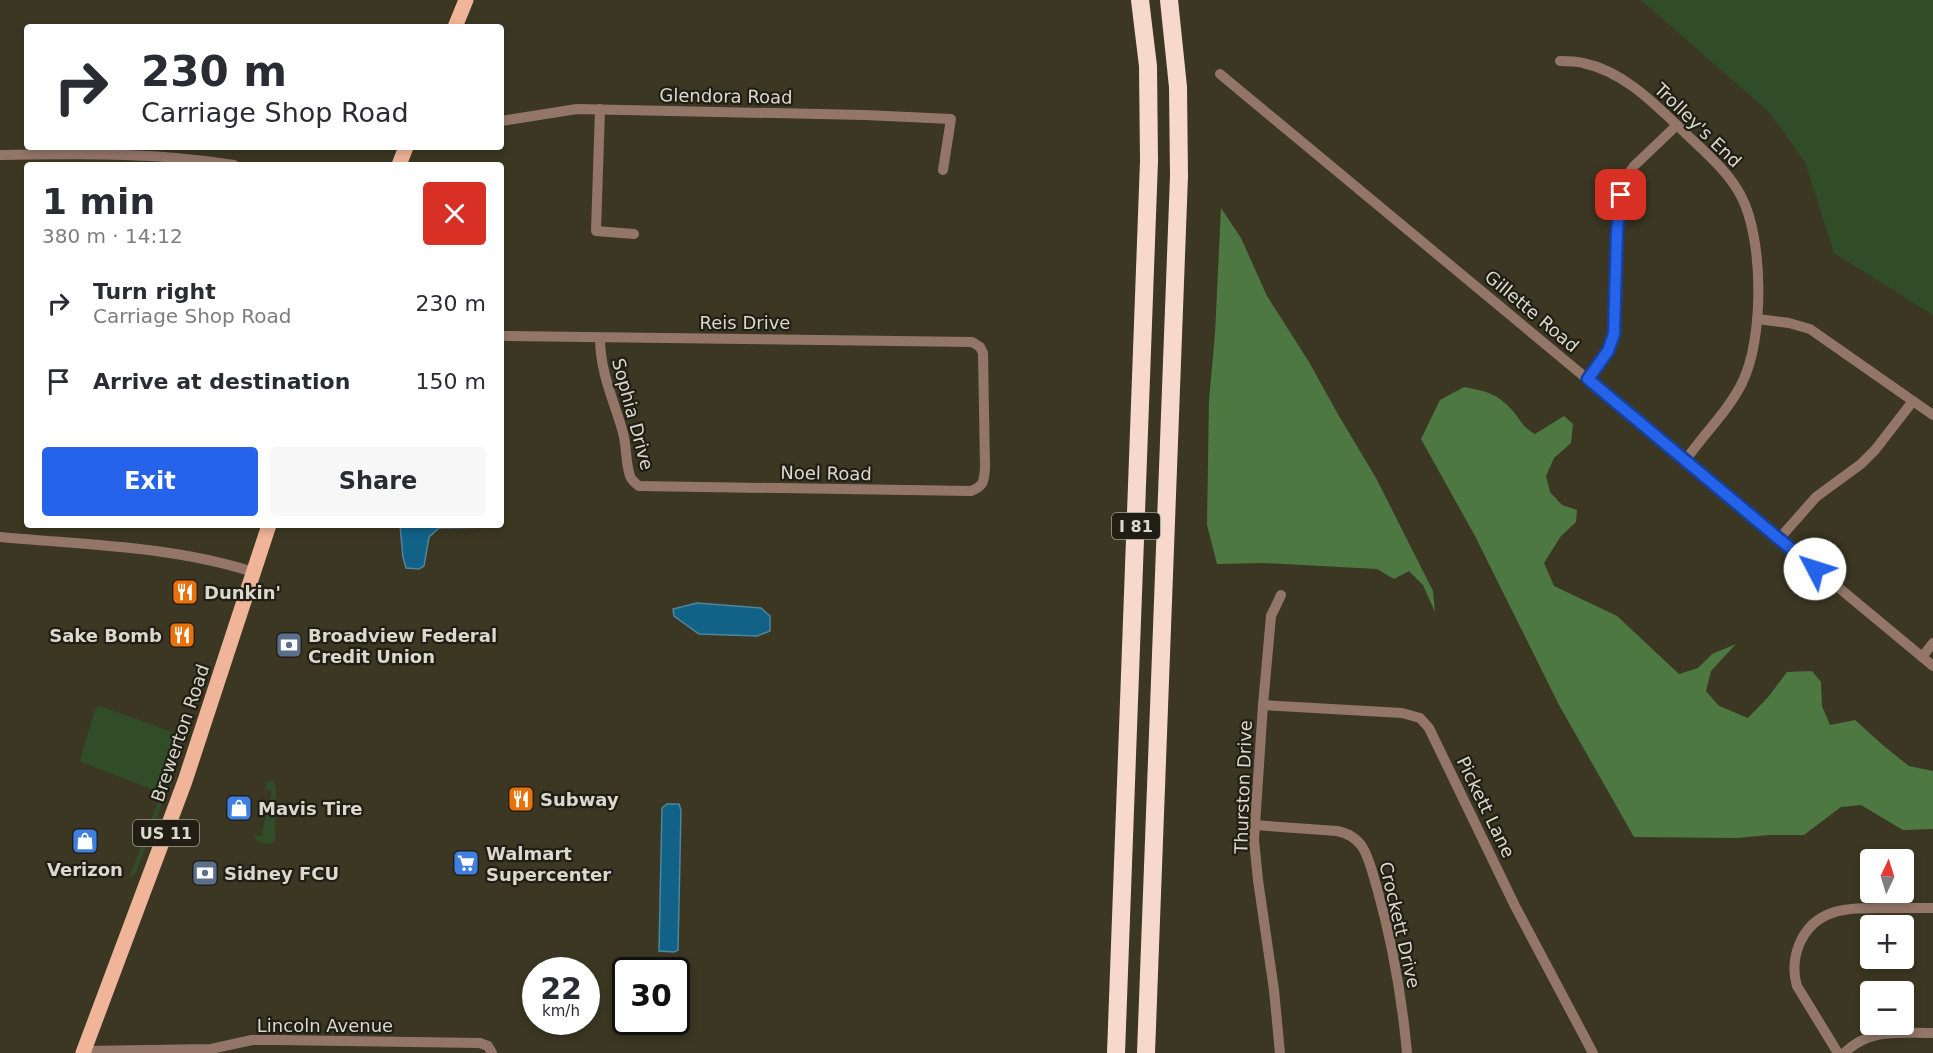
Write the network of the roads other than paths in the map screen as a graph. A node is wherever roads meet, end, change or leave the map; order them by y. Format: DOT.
graph roads {
  1 [pos="466,0"];
  2 [pos="1140,0"];
  3 [pos="1169,0"];
  4 [pos="456,24"];
  5 [pos="1560,61"];
  6 [pos="1220,74"];
  7 [pos="600,109"];
  8 [pos="504,120"];
  9 [pos="1677,125"];
  10 [pos="0,154"];
  11 [pos="214,162"];
  12 [pos="943,170"];
  13 [pos="634,234"];
  14 [pos="1757,319"];
  15 [pos="504,336"];
  16 [pos="600,338"];
  17 [pos="1588,379"];
  18 [pos="1913,401"];
  19 [pos="1933,415"];
  20 [pos="1685,461"];
  21 [pos="985,468"];
  22 [pos="650,486"];
  23 [pos="268,528"];
  24 [pos="0,537"];
  25 [pos="1779,539"];
  26 [pos="253,572"];
  27 [pos="1281,595"];
  28 [pos="1933,643"];
  29 [pos="1922,657"];
  30 [pos="1933,666"];
  31 [pos="1263,705"];
  32 [pos="1254,825"];
  33 [pos="1933,908"];
  34 [pos="1933,1033"];
  35 [pos="217,1050"];
  36 [pos="84,1052"];
  37 [pos="492,1052"];
  38 [pos="1116,1053"];
  39 [pos="1146,1053"];
  40 [pos="1280,1053"];
  41 [pos="1407,1053"];
  42 [pos="1593,1053"];
  43 [pos="1838,1053"];
  44 [pos="1844,1053"];
  1 -- 4 [label="main road"];
  2 -- 38 [label="highway, I 81"];
  3 -- 39 [label="highway, I 81"];
  5 -- 9 [label="street, Trolley's End"];
  6 -- 17 [label="street, Gillette Road"];
  7 -- 8 [label="street, Glendora Road"];
  7 -- 12 [label="street, Glendora Road"];
  7 -- 13 [label="street"];
  9 -- 14 [label="street, Trolley's End"];
  9 -- 17 [label="street"];
  10 -- 11 [label="street"];
  14 -- 18 [label="street"];
  14 -- 20 [label="street, Trolley's End"];
  15 -- 16 [label="street, Reis Drive"];
  16 -- 21 [label="street, Reis Drive"];
  16 -- 22 [label="street, Sophia Drive"];
  17 -- 20 [label="street, Gillette Road"];
  18 -- 19 [label="street"];
  18 -- 25 [label="street"];
  20 -- 25 [label="street, Gillette Road"];
  21 -- 22 [label="street, Noel Road"];
  23 -- 26 [label="main road, Brewerton Road / US 11"];
  24 -- 26 [label="street"];
  25 -- 29 [label="street, Gillette Road"];
  26 -- 36 [label="main road, Brewerton Road / US 11"];
  27 -- 31 [label="street, Thurston Drive"];
  28 -- 29 [label="street"];
  29 -- 30 [label="street, Gillette Road"];
  31 -- 32 [label="street, Thurston Drive"];
  31 -- 42 [label="street, Pickett Lane"];
  32 -- 40 [label="street, Thurston Drive"];
  32 -- 41 [label="street, Crockett Drive"];
  33 -- 43 [label="street"];
  34 -- 44 [label="street"];
  35 -- 36 [label="street, Lincoln Avenue"];
  35 -- 37 [label="street, Lincoln Avenue"];
}
